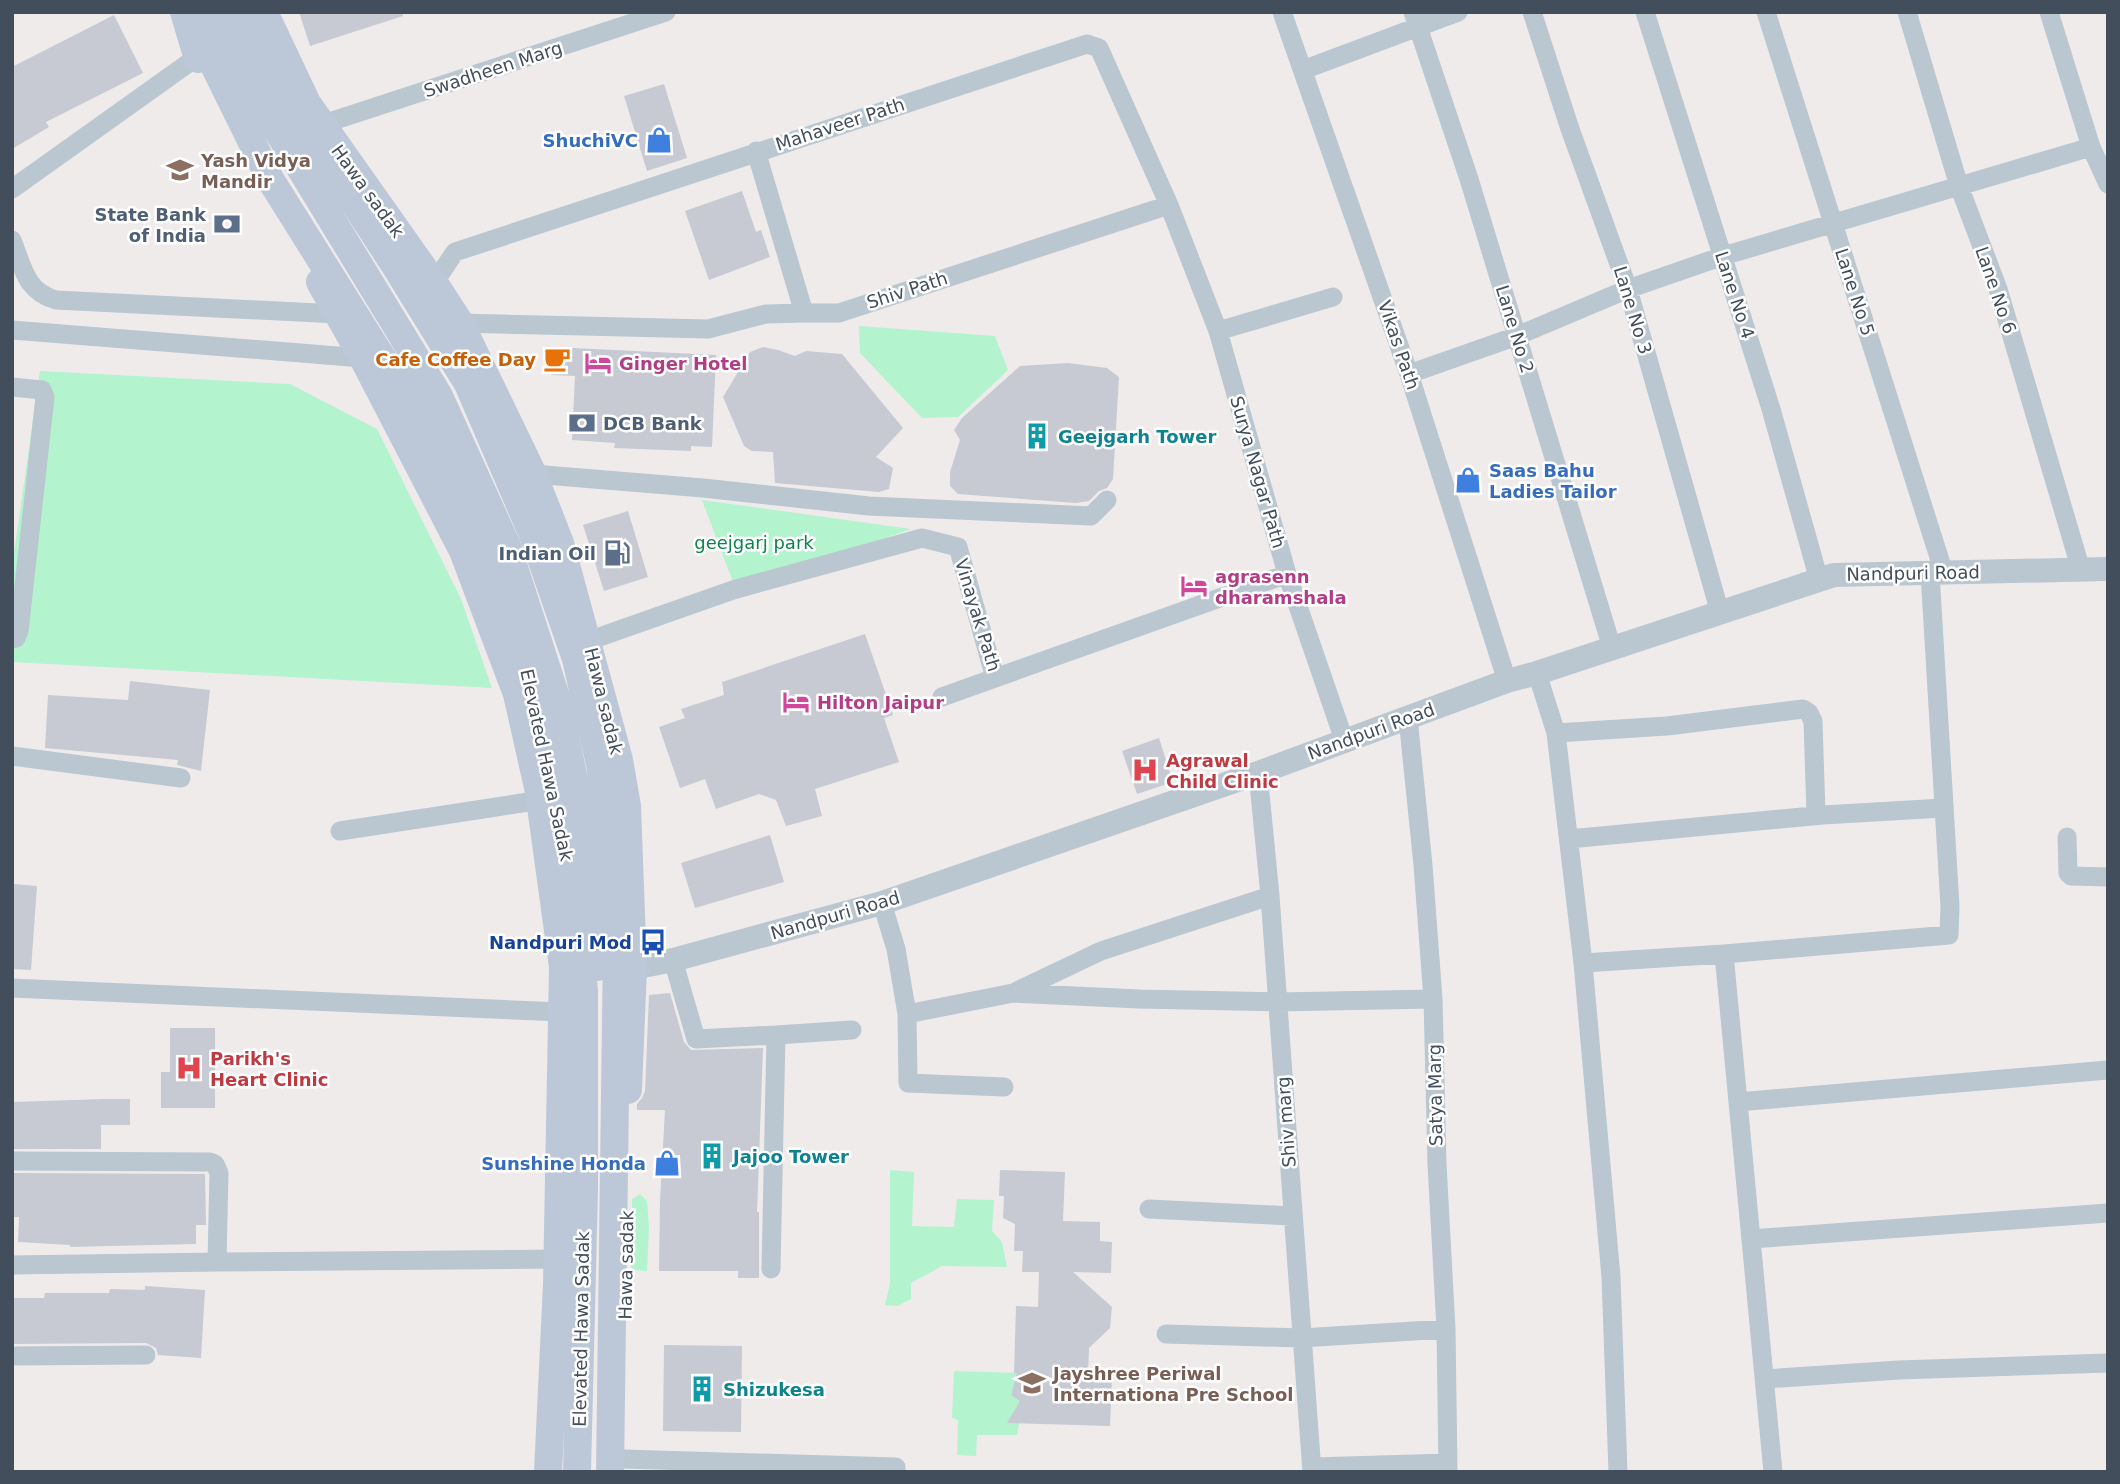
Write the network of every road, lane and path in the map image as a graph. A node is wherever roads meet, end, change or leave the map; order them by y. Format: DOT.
graph roads {
  1 [pos="184,12"];
  2 [pos="200,12"];
  3 [pos="224,12"];
  4 [pos="250,12"];
  5 [pos="264,12"];
  6 [pos="666,12"];
  7 [pos="1282,12"];
  8 [pos="1458,12"];
  9 [pos="1532,12"];
  10 [pos="1645,12"];
  11 [pos="1766,12"];
  12 [pos="1907,12"];
  13 [pos="2049,12"];
  14 [pos="621,19"];
  15 [pos="1416,20"];
  16 [pos="197,57"];
  17 [pos="1303,70"];
  18 [pos="320,125"];
  19 [pos="2091,147"];
  20 [pos="756,151"];
  21 [pos="2108,184"];
  22 [pos="1959,186"];
  23 [pos="12,189"];
  24 [pos="370,194"];
  25 [pos="1169,205"];
  26 [pos="1833,222"];
  27 [pos="295,238"];
  28 [pos="12,240"];
  29 [pos="1723,256"];
  30 [pos="434,283"];
  31 [pos="1628,289"];
  32 [pos="1333,297"];
  33 [pos="804,313"];
  34 [pos="338,314"];
  35 [pos="460,323"];
  36 [pos="12,330"];
  37 [pos="1218,331"];
  38 [pos="1517,336"];
  39 [pos="363,358"];
  40 [pos="1409,374"];
  41 [pos="12,387"];
  42 [pos="533,474"];
  43 [pos="1107,500"];
  44 [pos="2081,569"];
  45 [pos="2108,569"];
  46 [pos="1937,573"];
  47 [pos="1287,574"];
  48 [pos="1819,580"];
  49 [pos="1720,613"];
  50 [pos="12,639"];
  51 [pos="588,640"];
  52 [pos="1612,648"];
  53 [pos="1537,673"];
  54 [pos="995,678"];
  55 [pos="1507,681"];
  56 [pos="942,697"];
  57 [pos="1408,718"];
  58 [pos="1556,733"];
  59 [pos="1344,740"];
  60 [pos="12,756"];
  61 [pos="1258,773"];
  62 [pos="181,778"];
  63 [pos="541,800"];
  64 [pos="1943,808"];
  65 [pos="1815,815"];
  66 [pos="341,831"];
  67 [pos="2067,837"];
  68 [pos="1569,839"];
  69 [pos="2108,877"];
  70 [pos="1270,896"];
  71 [pos="882,903"];
  72 [pos="1724,954"];
  73 [pos="673,960"];
  74 [pos="1583,962"];
  75 [pos="563,967"];
  76 [pos="597,967"];
  77 [pos="633,968"];
  78 [pos="12,988"];
  79 [pos="1013,993"];
  80 [pos="1433,999"];
  81 [pos="1278,1002"];
  82 [pos="561,1012"];
  83 [pos="908,1014"];
  84 [pos="852,1030"];
  85 [pos="776,1035"];
  86 [pos="2108,1070"];
  87 [pos="1004,1087"];
  88 [pos="1738,1102"];
  89 [pos="12,1161"];
  90 [pos="1149,1209"];
  91 [pos="2108,1213"];
  92 [pos="1293,1216"];
  93 [pos="1751,1238"];
  94 [pos="558,1259"];
  95 [pos="217,1262"];
  96 [pos="12,1265"];
  97 [pos="771,1269"];
  98 [pos="1446,1329"];
  99 [pos="1166,1334"];
  100 [pos="1301,1338"];
  101 [pos="146,1355"];
  102 [pos="12,1356"];
  103 [pos="2108,1363"];
  104 [pos="1765,1379"];
  105 [pos="1448,1467"];
  106 [pos="619,1468"];
  107 [pos="1312,1469"];
  108 [pos="548,1472"];
  109 [pos="577,1472"];
  110 [pos="897,1472"];
  111 [pos="1618,1472"];
  112 [pos="1773,1472"];
  1 -- 16 [label="main road"];
  2 -- 109 [label="main road, Elevated Hawa Sadak, bridge"];
  3 -- 76 [label="main road, bridge"];
  4 -- 106 [label="main road, Elevated Hawa Sadak, bridge"];
  5 -- 18 [label="main road, Hawa sadak"];
  6 -- 14 [label="street, Swadheen Marg"];
  7 -- 17 [label="street, Vikas Path"];
  8 -- 15 [label="street"];
  9 -- 31 [label="street, Lane No 3"];
  10 -- 29 [label="street, Lane No 4"];
  11 -- 26 [label="street, Lane No 5"];
  12 -- 22 [label="street, Lane No 6"];
  13 -- 19 [label="street"];
  14 -- 18 [label="street, Swadheen Marg"];
  15 -- 17 [label="street"];
  15 -- 38 [label="street, Lane No 2"];
  16 -- 23 [label="street"];
  16 -- 27 [label="main road"];
  17 -- 40 [label="street, Vikas Path"];
  18 -- 24 [label="main road, Hawa sadak"];
  19 -- 21 [label="street"];
  19 -- 22 [label="street"];
  20 -- 25 [label="street, Mahaveer Path"];
  20 -- 30 [label="street, Mahaveer Path"];
  20 -- 33 [label="street"];
  22 -- 26 [label="street"];
  22 -- 44 [label="street, Lane No 6"];
  24 -- 27 [label="main road"];
  24 -- 30 [label="main road, Hawa sadak"];
  25 -- 33 [label="street, Shiv Path"];
  25 -- 37 [label="street, Surya Nagar Path"];
  26 -- 29 [label="street"];
  26 -- 46 [label="street, Lane No 5"];
  27 -- 34 [label="main road"];
  28 -- 34 [label="street"];
  29 -- 31 [label="street"];
  29 -- 48 [label="street, Lane No 4"];
  30 -- 35 [label="main road, Hawa sadak"];
  31 -- 38 [label="street"];
  31 -- 49 [label="street, Lane No 3"];
  32 -- 37 [label="street"];
  33 -- 35 [label="street, Shiv Path"];
  34 -- 39 [label="main road"];
  35 -- 42 [label="main road, Hawa sadak"];
  36 -- 39 [label="street"];
  37 -- 47 [label="street, Surya Nagar Path"];
  38 -- 40 [label="street"];
  38 -- 52 [label="street, Lane No 2"];
  39 -- 63 [label="main road"];
  40 -- 55 [label="street, Vikas Path"];
  41 -- 50 [label="street"];
  42 -- 43 [label="street"];
  42 -- 51 [label="main road, Hawa sadak"];
  44 -- 45 [label="street, Nandpuri Road"];
  44 -- 46 [label="street, Nandpuri Road"];
  46 -- 48 [label="street, Nandpuri Road"];
  46 -- 64 [label="street, Lane No 5"];
  47 -- 54 [label="street, Vinayak Path"];
  47 -- 59 [label="street, Surya Nagar Path"];
  48 -- 49 [label="street, Nandpuri Road"];
  49 -- 52 [label="street, Nandpuri Road"];
  51 -- 54 [label="street, Vinayak Path"];
  51 -- 77 [label="main road, Hawa sadak"];
  52 -- 53 [label="street, Nandpuri Road"];
  53 -- 55 [label="street, Nandpuri Road"];
  53 -- 58 [label="street"];
  54 -- 56 [label="street"];
  55 -- 57 [label="street, Nandpuri Road"];
  57 -- 59 [label="street, Nandpuri Road"];
  57 -- 80 [label="street, Satya Marg"];
  58 -- 65 [label="street"];
  58 -- 68 [label="street"];
  59 -- 61 [label="street, Nandpuri Road"];
  60 -- 62 [label="street"];
  61 -- 70 [label="street, Shiv marg"];
  61 -- 71 [label="street, Nandpuri Road"];
  63 -- 66 [label="street"];
  63 -- 75 [label="main road"];
  64 -- 65 [label="street"];
  64 -- 72 [label="street, Lane No 5"];
  65 -- 68 [label="street"];
  67 -- 69 [label="street"];
  68 -- 74 [label="street"];
  70 -- 79 [label="street"];
  70 -- 81 [label="street, Shiv marg"];
  71 -- 73 [label="street, Nandpuri Road"];
  71 -- 83 [label="street"];
  72 -- 74 [label="street"];
  72 -- 88 [label="street"];
  73 -- 77 [label="street, Nandpuri Road"];
  73 -- 85 [label="street"];
  74 -- 111 [label="street"];
  75 -- 76 [label="street, Nandpuri Road"];
  75 -- 82 [label="main road"];
  76 -- 77 [label="street, Nandpuri Road"];
  77 -- 106 [label="main road, Hawa sadak"];
  78 -- 82 [label="street"];
  79 -- 81 [label="street"];
  79 -- 83 [label="street"];
  80 -- 81 [label="street"];
  80 -- 98 [label="street, Satya Marg"];
  81 -- 92 [label="street, Shiv marg"];
  82 -- 94 [label="main road"];
  83 -- 87 [label="street"];
  84 -- 85 [label="street"];
  85 -- 97 [label="street"];
  86 -- 88 [label="street"];
  88 -- 93 [label="street"];
  89 -- 95 [label="street"];
  90 -- 92 [label="street"];
  91 -- 93 [label="street"];
  92 -- 100 [label="street, Shiv marg"];
  93 -- 104 [label="street"];
  94 -- 95 [label="street"];
  94 -- 108 [label="main road"];
  95 -- 96 [label="street"];
  98 -- 100 [label="street"];
  98 -- 105 [label="street, Satya Marg"];
  99 -- 100 [label="street"];
  100 -- 107 [label="street, Shiv marg"];
  101 -- 102 [label="street"];
  103 -- 104 [label="street"];
  104 -- 112 [label="street"];
  105 -- 107 [label="street"];
  106 -- 110 [label="street"];
}
